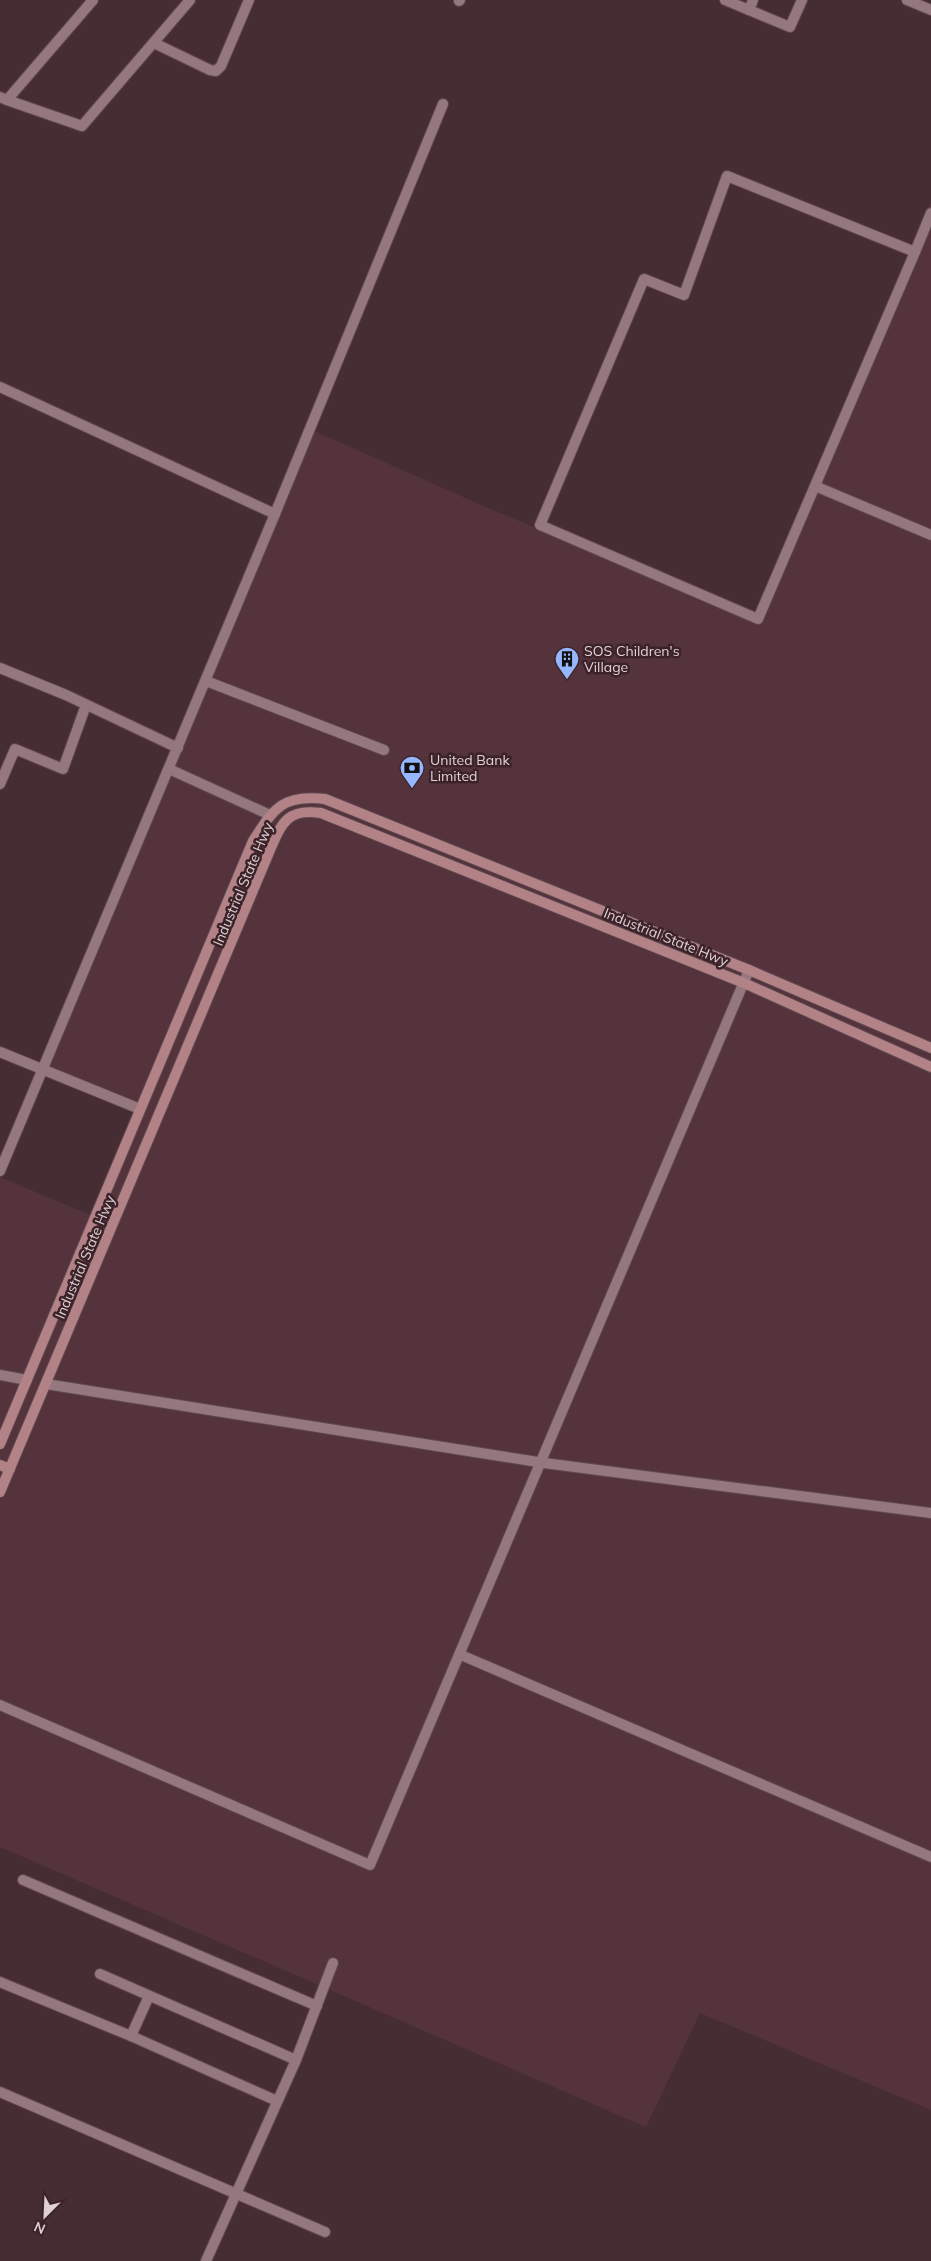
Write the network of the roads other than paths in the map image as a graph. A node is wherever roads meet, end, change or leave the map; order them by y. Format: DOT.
graph roads {
  1 [pos="93,0"];
  2 [pos="190,0"];
  3 [pos="248,0"];
  4 [pos="725,0"];
  5 [pos="802,0"];
  6 [pos="907,0"];
  7 [pos="751,5"];
  8 [pos="931,10"];
  9 [pos="154,43"];
  10 [pos="4,98"];
  11 [pos="443,104"];
  12 [pos="931,213"];
  13 [pos="916,252"];
  14 [pos="0,387"];
  15 [pos="815,486"];
  16 [pos="275,514"];
  17 [pos="931,534"];
  18 [pos="0,668"];
  19 [pos="206,681"];
  20 [pos="86,705"];
  21 [pos="178,748"];
  22 [pos="384,750"];
  23 [pos="169,769"];
  24 [pos="0,784"];
  25 [pos="270,815"];
  26 [pos="749,970"];
  27 [pos="744,983"];
  28 [pos="931,1048"];
  29 [pos="0,1052"];
  30 [pos="931,1067"];
  31 [pos="44,1070"];
  32 [pos="140,1110"];
  33 [pos="0,1172"];
  34 [pos="61,1298"];
  35 [pos="79,1306"];
  36 [pos="0,1375"];
  37 [pos="27,1380"];
  38 [pos="46,1384"];
  39 [pos="0,1444"];
  40 [pos="541,1462"];
  41 [pos="5,1467"];
  42 [pos="0,1492"];
  43 [pos="931,1513"];
  44 [pos="460,1655"];
  45 [pos="0,1705"];
  46 [pos="931,1857"];
  47 [pos="23,1880"];
  48 [pos="334,1963"];
  49 [pos="100,1974"];
  50 [pos="0,1982"];
  51 [pos="149,1996"];
  52 [pos="317,2006"];
  53 [pos="131,2036"];
  54 [pos="296,2060"];
  55 [pos="0,2092"];
  56 [pos="278,2101"];
  57 [pos="236,2194"];
  58 [pos="325,2232"];
  59 [pos="206,2261"];
  1 -- 10 [label="street"];
  2 -- 9 [label="street"];
  3 -- 9 [label="street"];
  4 -- 7 [label="street"];
  5 -- 7 [label="street"];
  6 -- 8 [label="street"];
  9 -- 10 [label="street"];
  11 -- 16 [label="street"];
  12 -- 13 [label="street"];
  13 -- 15 [label="street"];
  13 -- 15 [label="street"];
  14 -- 16 [label="street"];
  15 -- 17 [label="street"];
  16 -- 19 [label="street"];
  18 -- 20 [label="street"];
  19 -- 21 [label="street"];
  19 -- 22 [label="street"];
  20 -- 21 [label="street"];
  20 -- 24 [label="street"];
  21 -- 23 [label="street"];
  23 -- 25 [label="street"];
  23 -- 31 [label="street"];
  25 -- 26 [label="main road, Industrial State Hwy"];
  25 -- 32 [label="main road, Industrial State Hwy"];
  26 -- 27 [label="street"];
  26 -- 28 [label="main road, Industrial State Hwy"];
  27 -- 30 [label="main road, Industrial State Hwy"];
  27 -- 35 [label="main road, Industrial State Hwy"];
  27 -- 40 [label="street"];
  29 -- 31 [label="street"];
  31 -- 32 [label="street"];
  31 -- 33 [label="street"];
  32 -- 34 [label="main road, Industrial State Hwy"];
  34 -- 35 [label="main road"];
  34 -- 37 [label="main road, Industrial State Hwy"];
  35 -- 38 [label="main road, Industrial State Hwy"];
  36 -- 37 [label="street"];
  37 -- 39 [label="main road, Industrial State Hwy"];
  38 -- 40 [label="street"];
  38 -- 41 [label="main road, Industrial State Hwy"];
  40 -- 43 [label="street"];
  40 -- 44 [label="street"];
  41 -- 42 [label="main road, Industrial State Hwy"];
  44 -- 45 [label="street"];
  44 -- 46 [label="street"];
  47 -- 52 [label="street"];
  48 -- 52 [label="street"];
  49 -- 51 [label="street"];
  50 -- 53 [label="street"];
  51 -- 53 [label="street"];
  51 -- 54 [label="street"];
  52 -- 54 [label="street"];
  53 -- 56 [label="street"];
  54 -- 56 [label="street"];
  55 -- 57 [label="street"];
  56 -- 57 [label="street"];
  57 -- 58 [label="street"];
  57 -- 59 [label="street"];
}
